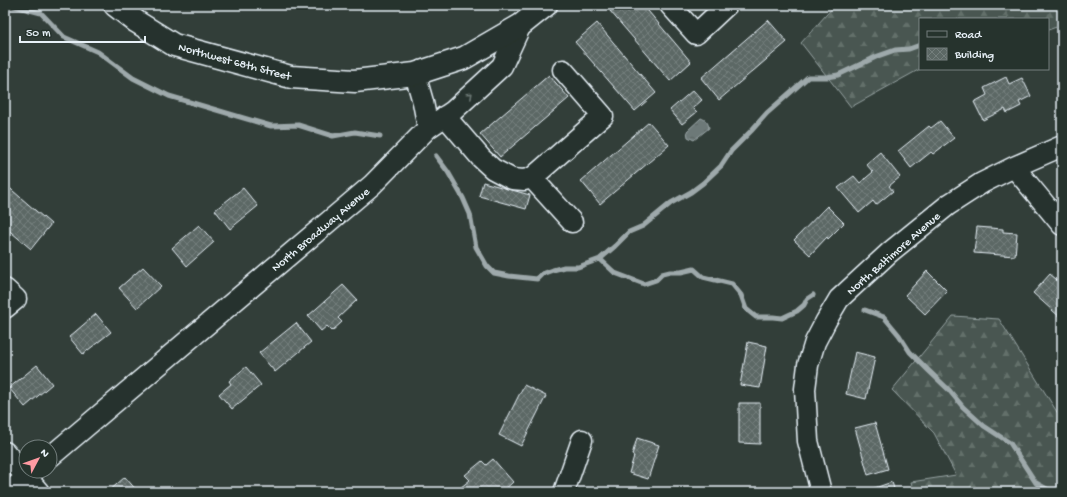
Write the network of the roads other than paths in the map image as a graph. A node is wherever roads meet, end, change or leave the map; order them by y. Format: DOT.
graph roads {
  1 [pos="115,5"];
  2 [pos="546,5"];
  3 [pos="670,5"];
  4 [pos="727,5"];
  5 [pos="521,25"];
  6 [pos="563,70"];
  7 [pos="415,74"];
  8 [pos="445,116"];
  9 [pos="428,128"];
  10 [pos="1062,146"];
  11 [pos="1014,167"];
  12 [pos="532,178"];
  13 [pos="572,222"];
  14 [pos="1062,225"];
  15 [pos="5,289"];
  16 [pos="5,308"];
  17 [pos="582,440"];
  18 [pos="58,450"];
  19 [pos="5,452"];
  20 [pos="33,480"];
  21 [pos="9,492"];
  22 [pos="564,492"];
  23 [pos="821,492"];
  1 -- 7 [label="main road, Northwest 68th Street"];
  2 -- 5 [label="main road"];
  3 -- 4 [label="street"];
  5 -- 7 [label="main road"];
  8 -- 5 [label="street, North Broadway Avenue, one-way"];
  6 -- 12 [label="street"];
  7 -- 9 [label="street"];
  8 -- 9 [label="street, North Broadway Avenue"];
  8 -- 12 [label="street"];
  9 -- 18 [label="street, North Broadway Avenue"];
  10 -- 11 [label="street, North Baltimore Avenue"];
  11 -- 14 [label="street"];
  11 -- 23 [label="street, North Baltimore Avenue"];
  12 -- 13 [label="street"];
  15 -- 16 [label="street"];
  17 -- 22 [label="street"];
  19 -- 20 [label="street"];
  20 -- 21 [label="street"];
}
